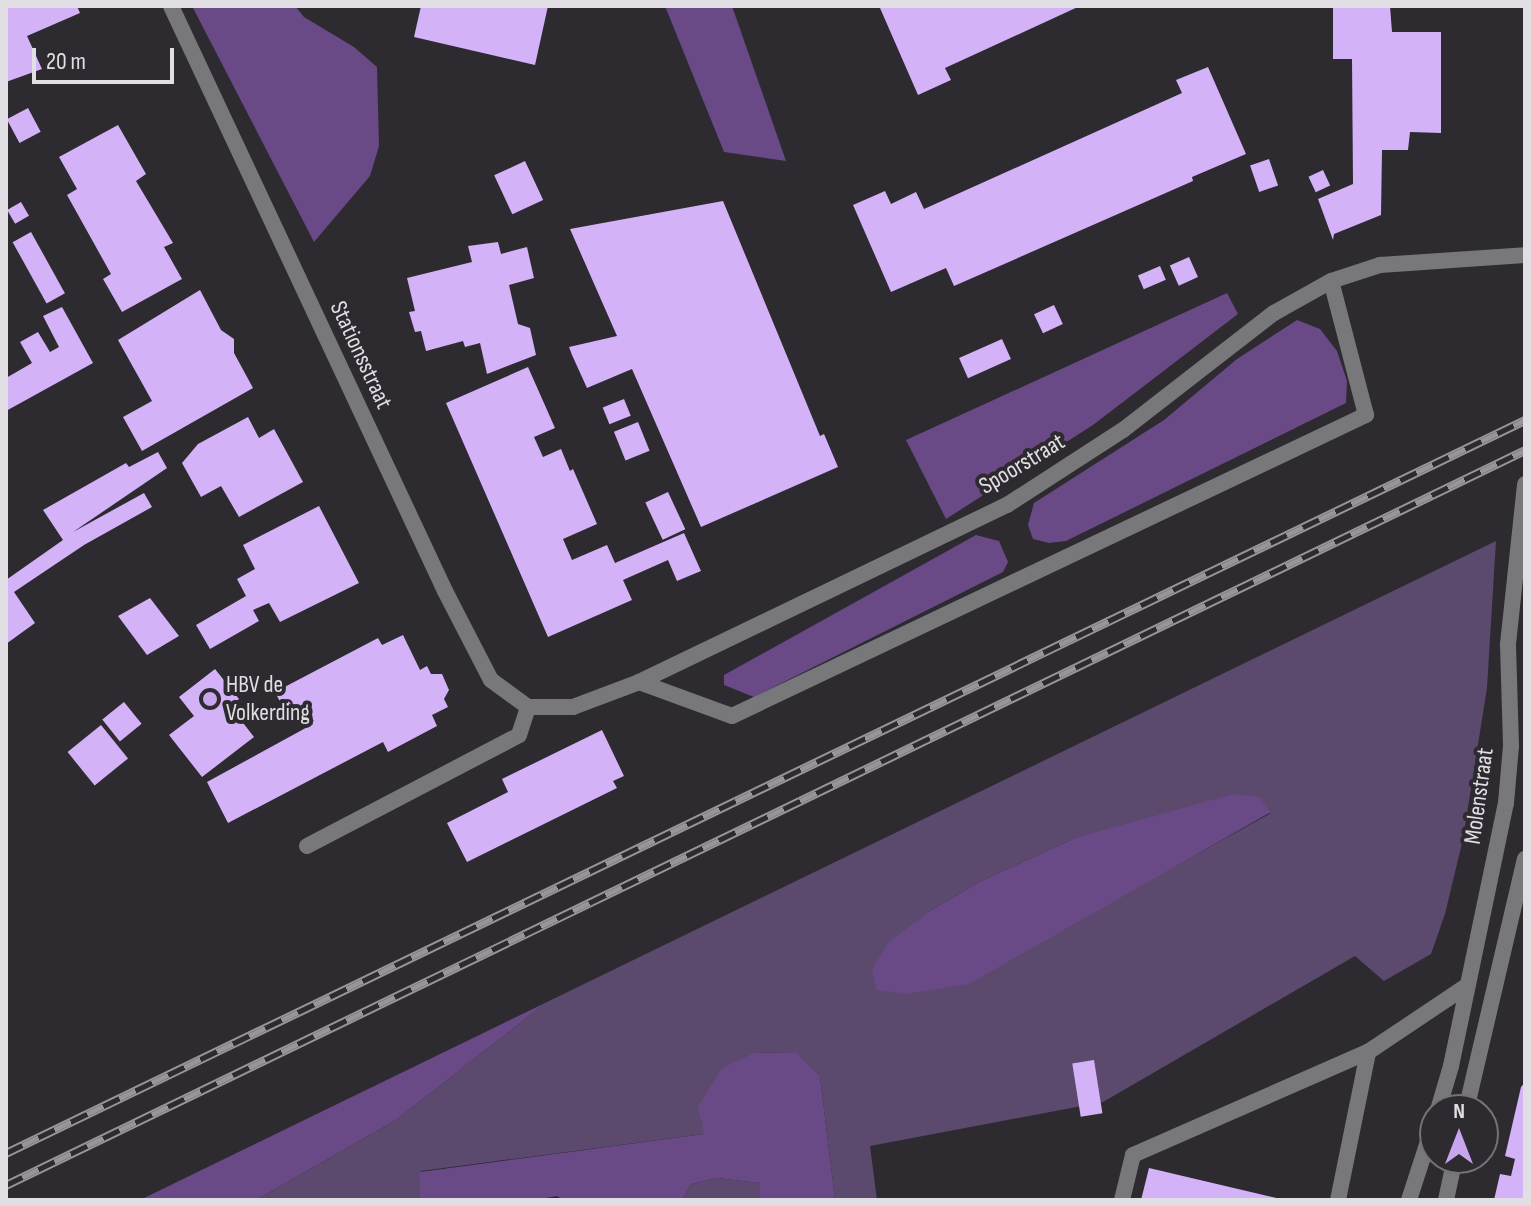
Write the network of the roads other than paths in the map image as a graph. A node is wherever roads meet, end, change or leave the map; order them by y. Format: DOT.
graph roads {
  1 [pos="171,6"];
  2 [pos="1525,255"];
  3 [pos="1331,281"];
  4 [pos="1525,484"];
  5 [pos="639,682"];
  6 [pos="528,707"];
  7 [pos="307,846"];
  8 [pos="1525,859"];
  9 [pos="1468,985"];
  10 [pos="1368,1052"];
  11 [pos="1442,1094"];
  12 [pos="1470,1094"];
  13 [pos="1419,1169"];
  14 [pos="1452,1174"];
  15 [pos="1122,1200"];
  16 [pos="1338,1200"];
  17 [pos="1409,1200"];
  18 [pos="1446,1200"];
  1 -- 6 [label="street, Stationsstraat"];
  2 -- 3 [label="street, Spoorstraat"];
  3 -- 5 [label="street, Spoorstraat"];
  3 -- 5 [label="street"];
  4 -- 9 [label="street, Molenstraat"];
  5 -- 6 [label="street, Spoorstraat"];
  6 -- 7 [label="street"];
  8 -- 12 [label="street"];
  9 -- 10 [label="street"];
  9 -- 11 [label="street, Molenstraat"];
  10 -- 15 [label="street"];
  10 -- 16 [label="street"];
  13 -- 17 [label="street"];
  14 -- 18 [label="street"];
}
